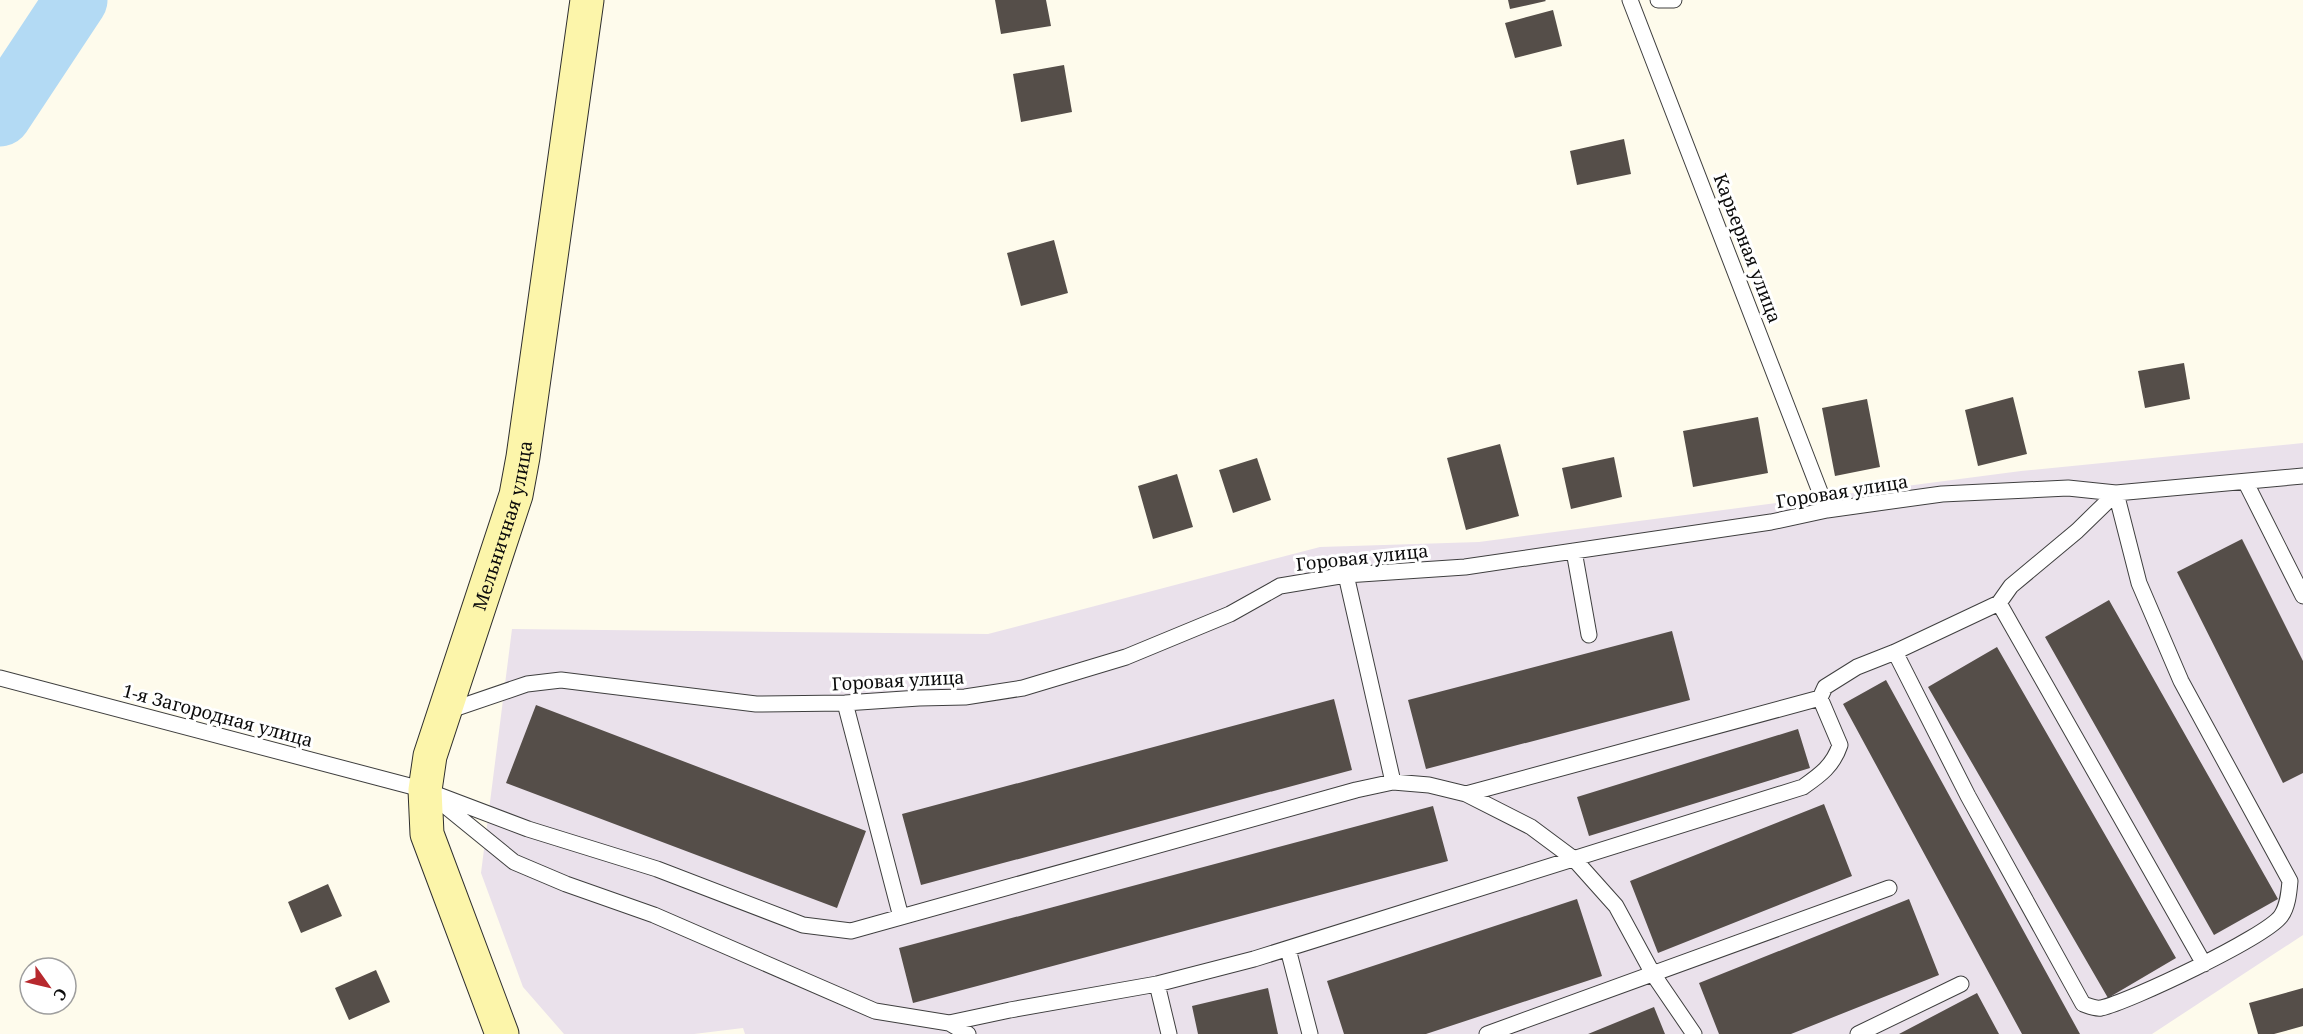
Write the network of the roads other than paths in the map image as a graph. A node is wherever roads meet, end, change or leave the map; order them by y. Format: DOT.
graph roads {
  1 [pos="587,0"];
  2 [pos="1630,0"];
  3 [pos="1658,0"];
  4 [pos="1674,0"];
  5 [pos="2303,476"];
  6 [pos="2246,483"];
  7 [pos="2116,493"];
  8 [pos="1827,510"];
  9 [pos="1574,551"];
  10 [pos="1346,575"];
  11 [pos="2303,596"];
  12 [pos="1999,603"];
  13 [pos="1590,634"];
  14 [pos="1895,652"];
  15 [pos="0,678"];
  16 [pos="1820,698"];
  17 [pos="845,703"];
  18 [pos="445,712"];
  19 [pos="1393,782"];
  20 [pos="426,790"];
  21 [pos="1466,794"];
  22 [pos="1574,859"];
  23 [pos="1889,888"];
  24 [pos="901,917"];
  25 [pos="1288,949"];
  26 [pos="2204,963"];
  27 [pos="1653,974"];
  28 [pos="1157,984"];
  29 [pos="1961,984"];
  30 [pos="949,1023"];
  31 [pos="502,1034"];
  32 [pos="968,1034"];
  33 [pos="1169,1034"];
  34 [pos="1310,1034"];
  35 [pos="1487,1034"];
  36 [pos="1694,1034"];
  37 [pos="1858,1034"];
  1 -- 18 [label="main road, Мельничная улица"];
  2 -- 8 [label="lane, Карьерная улица"];
  3 -- 4 [label="lane"];
  5 -- 6 [label="lane, Горовая улица"];
  6 -- 7 [label="lane, Горовая улица"];
  6 -- 11 [label="lane"];
  7 -- 8 [label="lane, Горовая улица"];
  7 -- 12 [label="lane"];
  7 -- 26 [label="lane"];
  8 -- 9 [label="lane, Горовая улица"];
  9 -- 10 [label="lane, Горовая улица"];
  9 -- 13 [label="lane"];
  10 -- 17 [label="lane, Горовая улица"];
  10 -- 19 [label="lane"];
  12 -- 14 [label="lane"];
  12 -- 26 [label="lane"];
  14 -- 16 [label="lane"];
  14 -- 26 [label="lane"];
  15 -- 20 [label="lane, 1-я Загородная улица"];
  16 -- 21 [label="lane"];
  16 -- 22 [label="lane"];
  17 -- 18 [label="lane, Горовая улица"];
  17 -- 24 [label="lane"];
  18 -- 20 [label="main road, Мельничная улица"];
  19 -- 21 [label="lane"];
  19 -- 24 [label="lane, 1-я Загородная улица"];
  20 -- 24 [label="lane, 1-я Загородная улица"];
  20 -- 30 [label="lane"];
  20 -- 31 [label="main road, Мельничная улица"];
  21 -- 22 [label="lane"];
  22 -- 25 [label="lane"];
  22 -- 27 [label="lane"];
  23 -- 27 [label="lane"];
  25 -- 28 [label="lane"];
  25 -- 34 [label="lane"];
  27 -- 35 [label="lane"];
  27 -- 36 [label="lane"];
  28 -- 30 [label="lane"];
  28 -- 33 [label="lane"];
  29 -- 37 [label="lane"];
  30 -- 32 [label="lane"];
}
